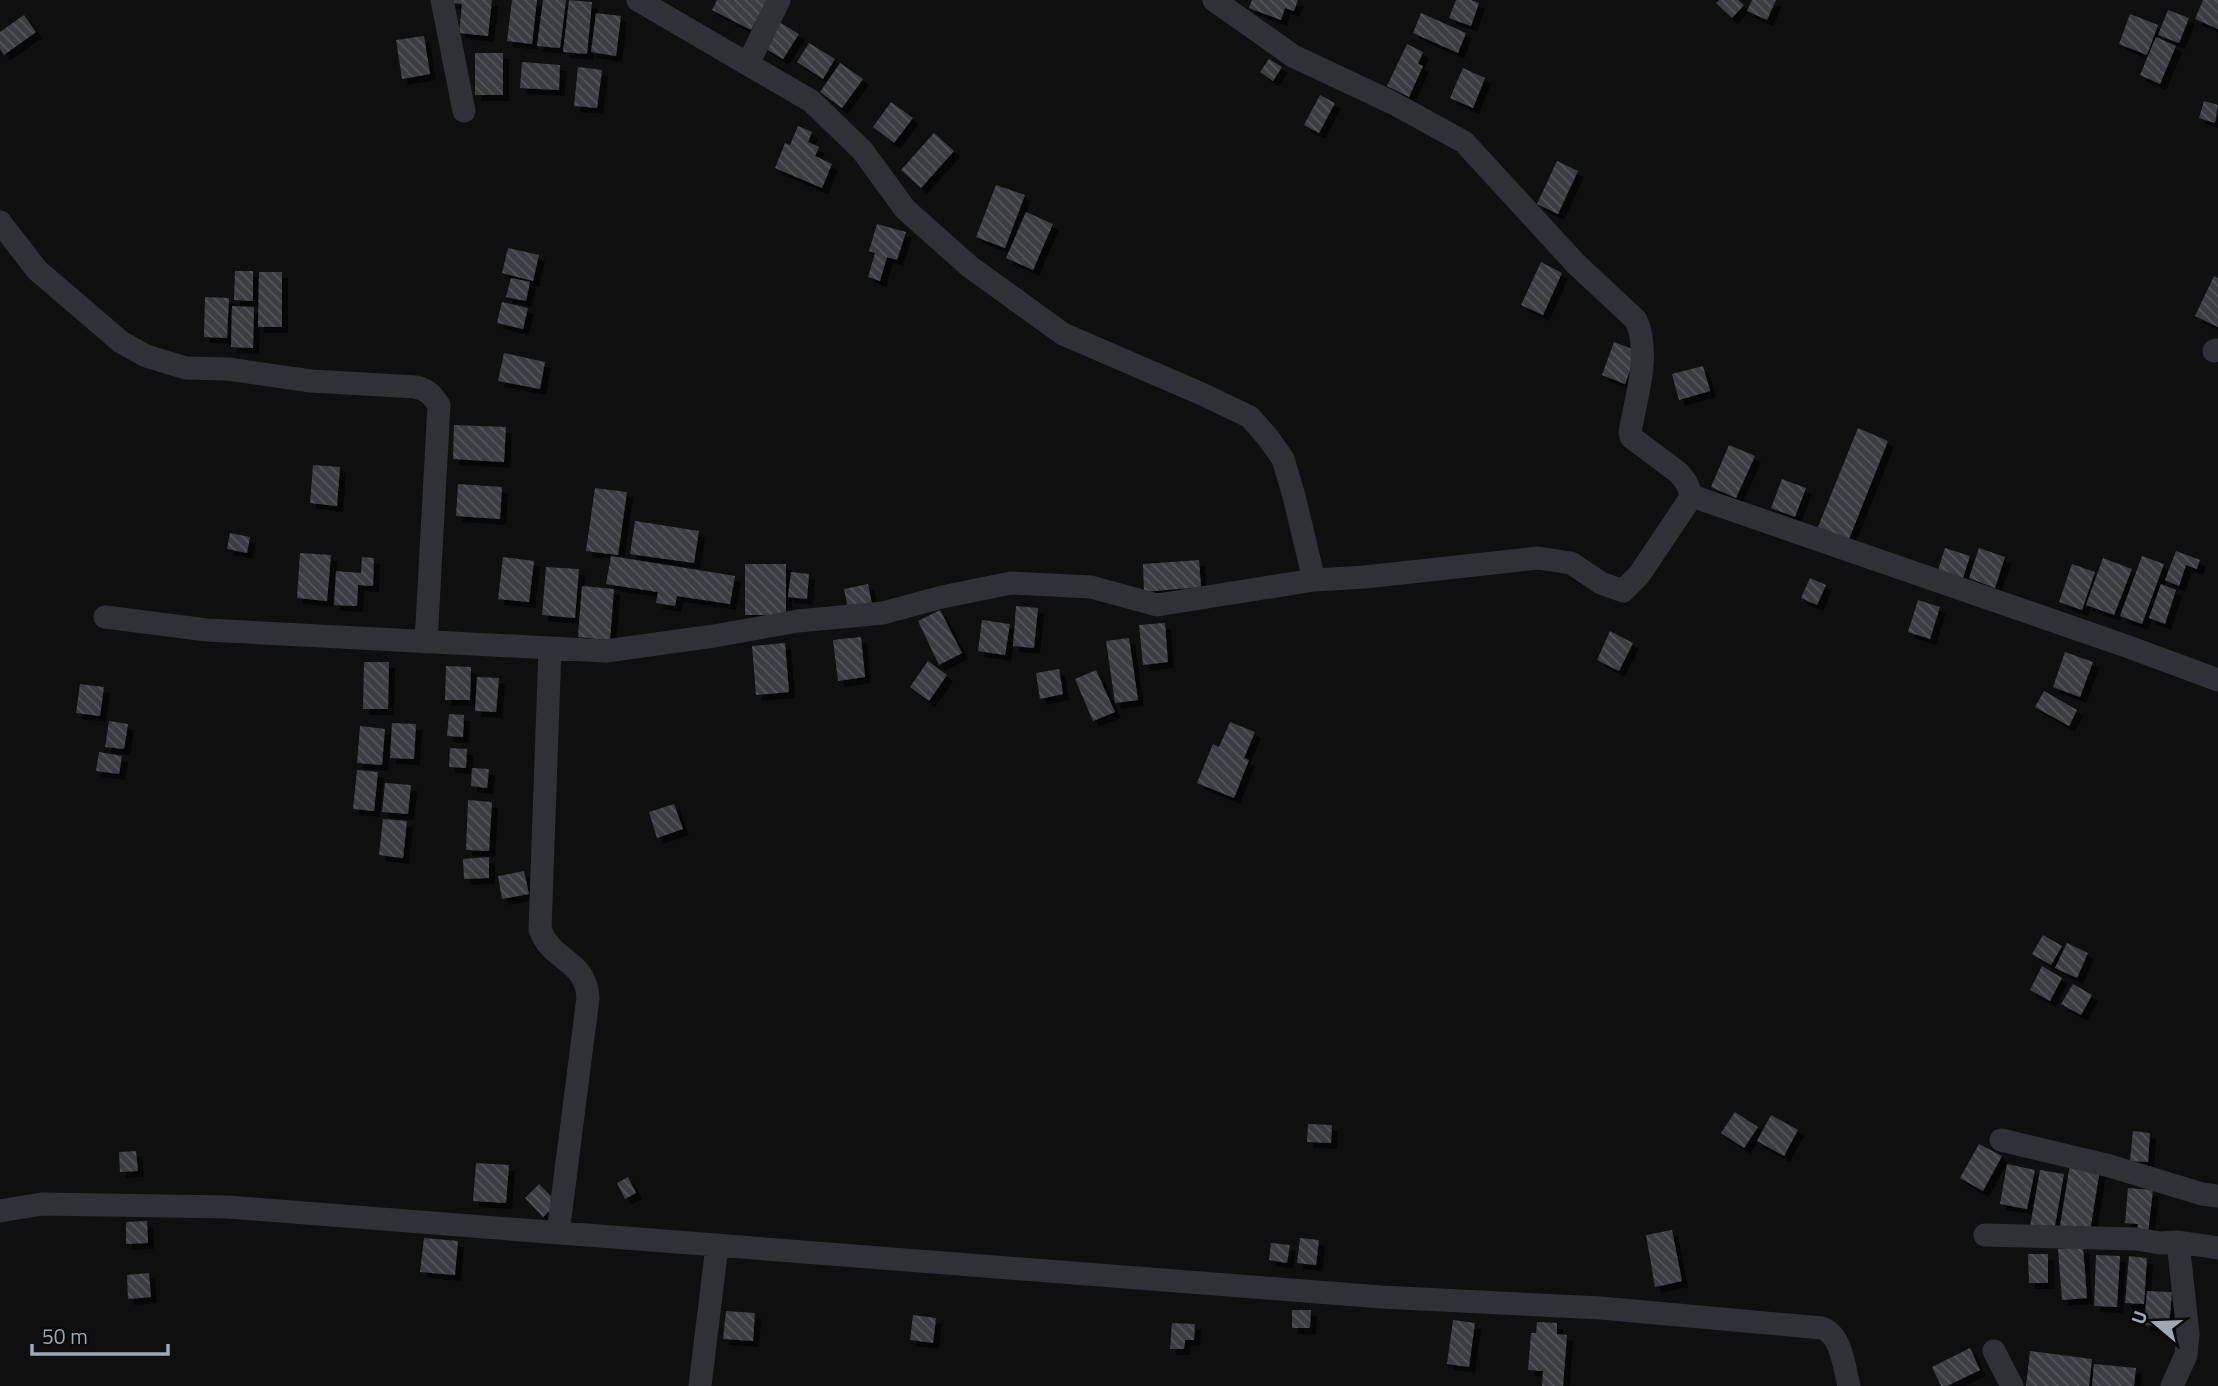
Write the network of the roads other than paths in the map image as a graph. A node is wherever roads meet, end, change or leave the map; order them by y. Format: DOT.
graph roads {
  1 [pos="442,0"];
  2 [pos="638,0"];
  3 [pos="779,0"];
  4 [pos="1214,0"];
  5 [pos="748,64"];
  6 [pos="464,111"];
  7 [pos="0,222"];
  8 [pos="1692,496"];
  9 [pos="1314,580"];
  10 [pos="105,617"];
  11 [pos="426,642"];
  12 [pos="550,649"];
  13 [pos="2218,680"];
  14 [pos="2001,1140"];
  15 [pos="2218,1196"];
  16 [pos="0,1211"];
  17 [pos="558,1233"];
  18 [pos="1985,1235"];
  19 [pos="2178,1242"];
  20 [pos="717,1246"];
  21 [pos="2218,1248"];
  22 [pos="1994,1350"];
  23 [pos="700,1386"];
  24 [pos="1849,1386"];
  25 [pos="2012,1386"];
  26 [pos="2172,1386"];
  1 -- 6 [label="street"];
  2 -- 5 [label="street"];
  3 -- 5 [label="street"];
  4 -- 8 [label="street"];
  5 -- 9 [label="street"];
  7 -- 11 [label="street"];
  8 -- 9 [label="street"];
  8 -- 13 [label="street"];
  9 -- 12 [label="street"];
  10 -- 11 [label="street"];
  11 -- 12 [label="street"];
  12 -- 17 [label="street"];
  14 -- 15 [label="street"];
  16 -- 17 [label="street"];
  17 -- 20 [label="street"];
  18 -- 19 [label="street"];
  19 -- 21 [label="street"];
  19 -- 26 [label="street"];
  20 -- 23 [label="street"];
  20 -- 24 [label="street"];
  22 -- 25 [label="street"];
}
